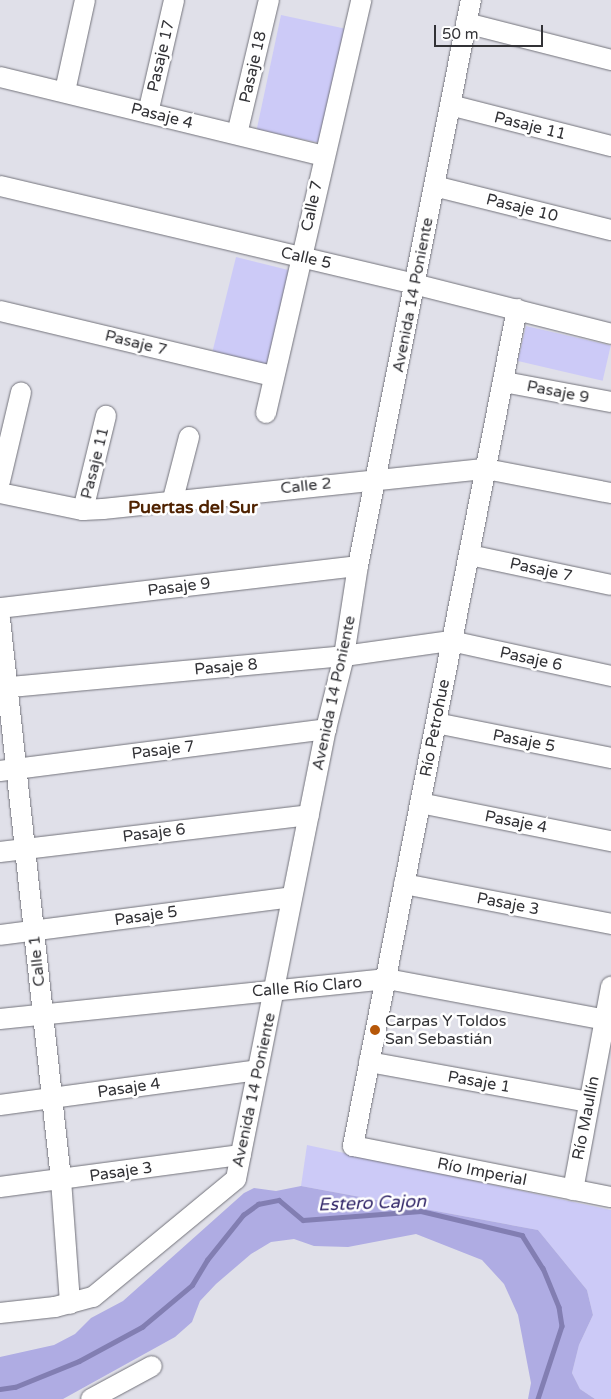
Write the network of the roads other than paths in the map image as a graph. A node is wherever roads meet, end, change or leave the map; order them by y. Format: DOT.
graph roads {
  1 [pos="86,0"];
  2 [pos="174,0"];
  3 [pos="269,0"];
  4 [pos="361,0"];
  5 [pos="471,0"];
  6 [pos="466,23"];
  7 [pos="611,60"];
  8 [pos="0,77"];
  9 [pos="65,91"];
  10 [pos="450,105"];
  11 [pos="148,113"];
  12 [pos="237,134"];
  13 [pos="611,146"];
  14 [pos="323,156"];
  15 [pos="0,186"];
  16 [pos="434,186"];
  17 [pos="611,230"];
  18 [pos="301,257"];
  19 [pos="414,284"];
  20 [pos="517,309"];
  21 [pos="0,311"];
  22 [pos="611,334"];
  23 [pos="273,376"];
  24 [pos="504,382"];
  25 [pos="21,392"];
  26 [pos="611,402"];
  27 [pos="266,412"];
  28 [pos="106,416"];
  29 [pos="189,437"];
  30 [pos="486,469"];
  31 [pos="377,479"];
  32 [pos="0,481"];
  33 [pos="0,493"];
  34 [pos="611,493"];
  35 [pos="173,499"];
  36 [pos="83,510"];
  37 [pos="470,555"];
  38 [pos="358,566"];
  39 [pos="611,585"];
  40 [pos="0,608"];
  41 [pos="0,619"];
  42 [pos="451,641"];
  43 [pos="344,656"];
  44 [pos="611,676"];
  45 [pos="4,688"];
  46 [pos="436,723"];
  47 [pos="326,729"];
  48 [pos="611,758"];
  49 [pos="8,770"];
  50 [pos="420,803"];
  51 [pos="309,815"];
  52 [pos="611,841"];
  53 [pos="25,849"];
  54 [pos="0,852"];
  55 [pos="404,884"];
  56 [pos="292,897"];
  57 [pos="611,924"];
  58 [pos="34,931"];
  59 [pos="0,935"];
  60 [pos="387,979"];
  61 [pos="611,987"];
  62 [pos="275,989"];
  63 [pos="43,1014"];
  64 [pos="0,1019"];
  65 [pos="608,1020"];
  66 [pos="369,1062"];
  67 [pos="258,1070"];
  68 [pos="52,1099"];
  69 [pos="589,1102"];
  70 [pos="0,1105"];
  71 [pos="353,1146"];
  72 [pos="241,1155"];
  73 [pos="61,1180"];
  74 [pos="0,1187"];
  75 [pos="573,1190"];
  76 [pos="611,1197"];
  77 [pos="70,1304"];
  78 [pos="0,1313"];
  79 [pos="152,1366"];
  80 [pos="91,1399"];
  1 -- 9 [label="street"];
  2 -- 11 [label="street, Pasaje 17"];
  3 -- 12 [label="street, Pasaje 18"];
  4 -- 14 [label="street, Calle 7"];
  5 -- 6 [label="street, Avenida 14 Poniente"];
  6 -- 7 [label="street"];
  6 -- 10 [label="street, Avenida 14 Poniente"];
  8 -- 9 [label="street, Pasaje 4"];
  9 -- 11 [label="street, Pasaje 4"];
  10 -- 13 [label="street, Pasaje 11"];
  10 -- 16 [label="street, Avenida 14 Poniente"];
  11 -- 12 [label="street, Pasaje 4"];
  12 -- 14 [label="street, Pasaje 4"];
  14 -- 18 [label="street, Calle 7"];
  15 -- 18 [label="street, Calle 5"];
  16 -- 17 [label="street, Pasaje 10"];
  16 -- 19 [label="street, Avenida 14 Poniente"];
  18 -- 19 [label="street, Calle 5"];
  18 -- 23 [label="street, Calle 7"];
  19 -- 20 [label="street, Calle 5"];
  19 -- 31 [label="street, Avenida 14 Poniente"];
  20 -- 22 [label="street, Calle 5"];
  20 -- 24 [label="street, Río Petrohue"];
  21 -- 23 [label="street, Pasaje 7"];
  23 -- 27 [label="street, Calle 7"];
  24 -- 26 [label="street, Pasaje 9"];
  24 -- 30 [label="street, Río Petrohue"];
  25 -- 32 [label="street"];
  28 -- 36 [label="street, Pasaje 11"];
  29 -- 35 [label="street"];
  30 -- 31 [label="street, Calle 2"];
  30 -- 34 [label="street, Calle 2"];
  30 -- 37 [label="street, Río Petrohue"];
  31 -- 35 [label="street, Calle 2"];
  31 -- 38 [label="street, Avenida 14 Poniente"];
  33 -- 36 [label="street, Calle 2"];
  35 -- 36 [label="street, Calle 2"];
  37 -- 39 [label="street, Pasaje 7"];
  37 -- 42 [label="street, Río Petrohue"];
  38 -- 40 [label="street, Pasaje 9"];
  38 -- 43 [label="street, Avenida 14 Poniente"];
  41 -- 45 [label="street, Calle 1"];
  42 -- 43 [label="street, Pasaje 8"];
  42 -- 44 [label="street, Pasaje 6"];
  42 -- 46 [label="street, Río Petrohue"];
  43 -- 45 [label="street, Pasaje 8"];
  43 -- 47 [label="street, Avenida 14 Poniente"];
  45 -- 49 [label="street, Calle 1"];
  46 -- 48 [label="street, Pasaje 5"];
  46 -- 50 [label="street, Río Petrohue"];
  47 -- 49 [label="street, Pasaje 7"];
  47 -- 51 [label="street, Avenida 14 Poniente"];
  49 -- 53 [label="street, Calle 1"];
  50 -- 52 [label="street, Pasaje 4"];
  50 -- 55 [label="street, Río Petrohue"];
  51 -- 53 [label="street, Pasaje 6"];
  51 -- 56 [label="street, Avenida 14 Poniente"];
  53 -- 54 [label="street, Pasaje 6"];
  53 -- 58 [label="street, Calle 1"];
  55 -- 57 [label="street, Pasaje 3"];
  55 -- 60 [label="street, Río Petrohue"];
  56 -- 58 [label="street, Pasaje 5"];
  56 -- 62 [label="street, Avenida 14 Poniente"];
  58 -- 59 [label="street, Pasaje 5"];
  58 -- 63 [label="street, Calle 1"];
  60 -- 62 [label="street, Calle Río Claro"];
  60 -- 65 [label="street, Calle Río Claro"];
  60 -- 66 [label="street, Río Petrohue"];
  61 -- 65 [label="street, Río Maullín"];
  62 -- 63 [label="street, Calle Río Claro"];
  62 -- 67 [label="street, Avenida 14 Poniente"];
  63 -- 64 [label="street, Calle Río Claro"];
  63 -- 68 [label="street, Calle 1"];
  65 -- 69 [label="street, Río Maullín"];
  66 -- 69 [label="street, Pasaje 1"];
  66 -- 71 [label="street, Río Petrohue"];
  67 -- 68 [label="street, Pasaje 4"];
  67 -- 72 [label="street, Avenida 14 Poniente"];
  68 -- 70 [label="street, Pasaje 4"];
  68 -- 73 [label="street, Calle 1"];
  69 -- 75 [label="street, Río Maullín"];
  71 -- 75 [label="street, Río Imperial"];
  72 -- 73 [label="street, Pasaje 3"];
  72 -- 77 [label="street, Avenida 14 Poniente"];
  73 -- 74 [label="street, Pasaje 3"];
  73 -- 77 [label="street, Calle 1"];
  75 -- 76 [label="street, Río Imperial"];
  77 -- 78 [label="street, Avenida 14 Poniente"];
  79 -- 80 [label="street"];
}
